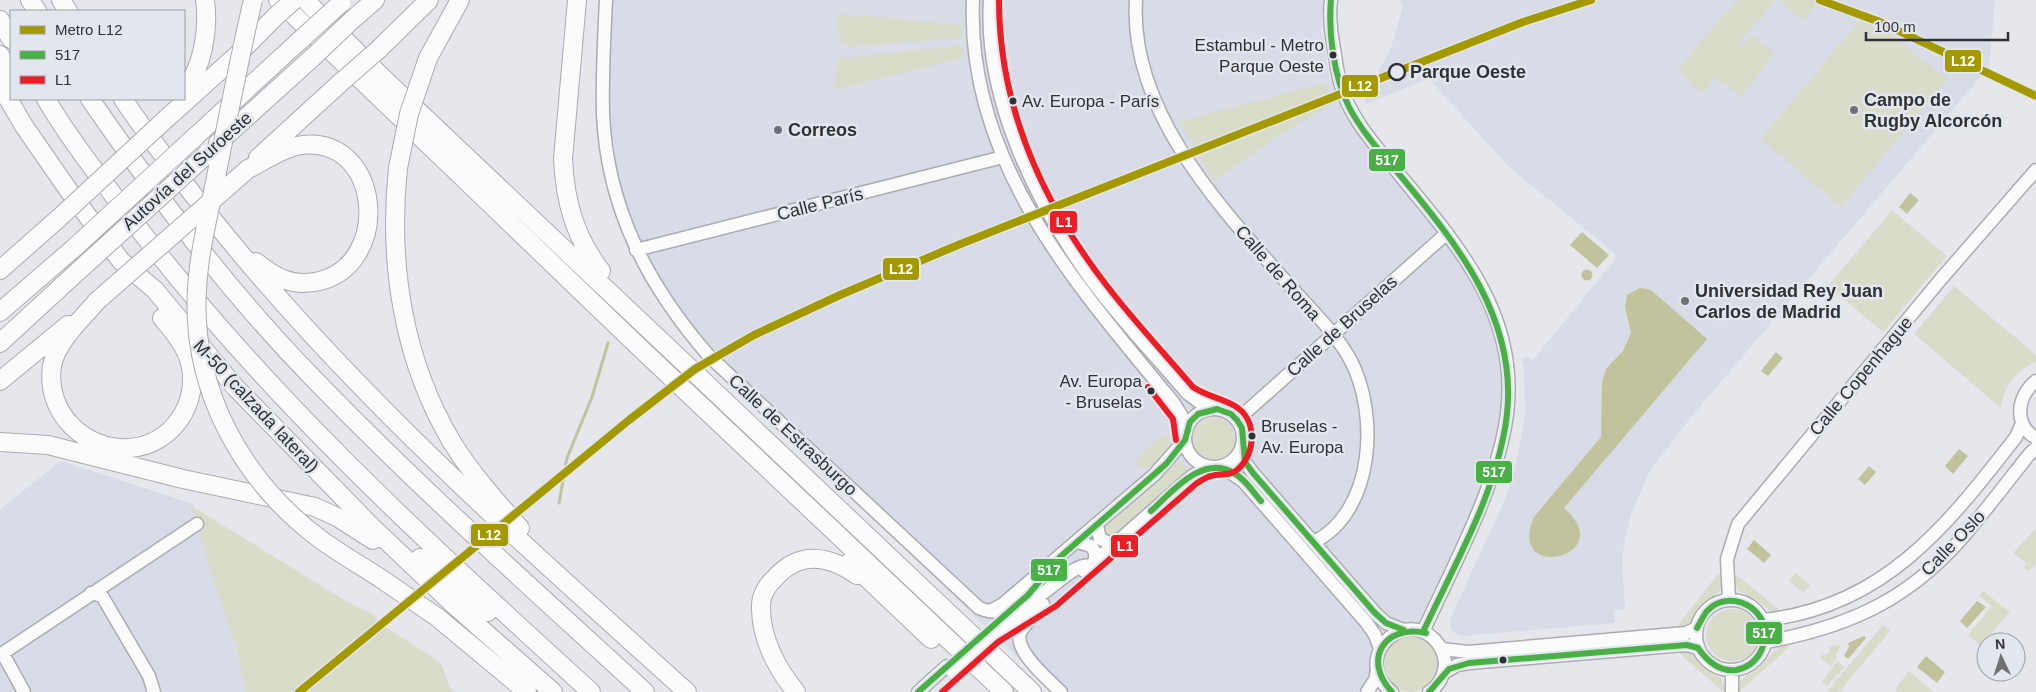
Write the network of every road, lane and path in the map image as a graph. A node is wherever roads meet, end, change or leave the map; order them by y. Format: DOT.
graph roads {
  1 [pos="205,0"];
  2 [pos="252,0"];
  3 [pos="294,0"];
  4 [pos="305,0"];
  5 [pos="375,0"];
  6 [pos="429,0"];
  7 [pos="460,0"];
  8 [pos="577,0"];
  9 [pos="606,0"];
  10 [pos="974,0"];
  11 [pos="990,0"];
  12 [pos="1136,0"];
  13 [pos="1331,0"];
  14 [pos="342,2"];
  15 [pos="277,8"];
  16 [pos="0,20"];
  17 [pos="10,37"];
  18 [pos="0,55"];
  19 [pos="10,75"];
  20 [pos="0,85"];
  21 [pos="185,89"];
  22 [pos="23,100"];
  23 [pos="47,100"];
  24 [pos="91,100"];
  25 [pos="177,100"];
  26 [pos="126,103"];
  27 [pos="166,118"];
  28 [pos="1003,157"];
  29 [pos="248,169"];
  30 [pos="2036,170"];
  31 [pos="222,232"];
  32 [pos="1447,233"];
  33 [pos="636,250"];
  34 [pos="120,261"];
  35 [pos="0,270"];
  36 [pos="154,290"];
  37 [pos="97,301"];
  38 [pos="0,312"];
  39 [pos="1332,335"];
  40 [pos="0,344"];
  41 [pos="639,347"];
  42 [pos="0,381"];
  43 [pos="2036,381"];
  44 [pos="712,387"];
  45 [pos="1217,409"];
  46 [pos="1237,420"];
  47 [pos="2022,423"];
  48 [pos="1186,435"];
  49 [pos="2036,438"];
  50 [pos="0,442"];
  51 [pos="1242,448"];
  52 [pos="2036,448"];
  53 [pos="1216,467"];
  54 [pos="336,492"];
  55 [pos="197,524"];
  56 [pos="1097,525"];
  57 [pos="1078,542"];
  58 [pos="1314,542"];
  59 [pos="1114,544"];
  60 [pos="1060,557"];
  61 [pos="1093,564"];
  62 [pos="874,586"];
  63 [pos="91,593"];
  64 [pos="1728,600"];
  65 [pos="453,604"];
  66 [pos="1040,606"];
  67 [pos="1014,608"];
  68 [pos="992,610"];
  69 [pos="1763,620"];
  70 [pos="998,627"];
  71 [pos="1697,628"];
  72 [pos="1404,630"];
  73 [pos="454,631"];
  74 [pos="1424,632"];
  75 [pos="1766,642"];
  76 [pos="1380,648"];
  77 [pos="1698,648"];
  78 [pos="1442,649"];
  79 [pos="2,654"];
  80 [pos="949,669"];
  81 [pos="1377,670"];
  82 [pos="1732,670"];
  83 [pos="1444,673"];
  84 [pos="574,676"];
  85 [pos="24,692"];
  86 [pos="154,692"];
  87 [pos="520,692"];
  88 [pos="528,692"];
  89 [pos="553,692"];
  90 [pos="591,692"];
  91 [pos="645,692"];
  92 [pos="687,692"];
  93 [pos="796,692"];
  94 [pos="918,692"];
  95 [pos="929,692"];
  96 [pos="987,692"];
  97 [pos="1004,692"];
  98 [pos="1032,692"];
  99 [pos="1061,692"];
  100 [pos="1367,692"];
  101 [pos="1392,692"];
  102 [pos="1429,692"];
  103 [pos="1732,692"];
  1 -- 21 [label="highway"];
  2 -- 73 [label="highway, bridge"];
  3 -- 15 [label="highway, bridge"];
  4 -- 44 [label="highway"];
  5 -- 40 [label="highway, Autovía del Suroeste, bridge"];
  6 -- 29 [label="highway, bridge"];
  7 -- 92 [label="highway, bridge"];
  8 -- 44 [label="highway"];
  9 -- 33 [label="street, Calle de Estrasburgo"];
  10 -- 28 [label="street"];
  11 -- 45 [label="street"];
  12 -- 39 [label="street, Calle de Roma"];
  13 -- 32 [label="street"];
  14 -- 38 [label="highway, Autovía del Suroeste, bridge"];
  15 -- 27 [label="highway"];
  15 -- 41 [label="highway"];
  16 -- 17 [label="highway"];
  18 -- 19 [label="highway"];
  20 -- 34 [label="highway, M-50 (calzada lateral)"];
  22 -- 36 [label="highway"];
  23 -- 84 [label="highway"];
  24 -- 91 [label="highway"];
  25 -- 27 [label="highway"];
  26 -- 31 [label="highway"];
  27 -- 35 [label="highway, bridge"];
  28 -- 33 [label="street, Calle París"];
  28 -- 48 [label="street"];
  29 -- 31 [label="highway"];
  29 -- 37 [label="highway, bridge"];
  30 -- 64 [label="street, Calle Copenhague"];
  31 -- 92 [label="highway"];
  32 -- 39 [label="street, Calle de Bruselas"];
  32 -- 74 [label="street"];
  33 -- 68 [label="street, Calle de Estrasburgo"];
  34 -- 36 [label="highway, M-50 (calzada lateral)"];
  34 -- 37 [label="highway"];
  36 -- 54 [label="highway, M-50 (calzada lateral)"];
  37 -- 42 [label="highway"];
  39 -- 46 [label="street, Calle de Bruselas"];
  39 -- 58 [label="street, Calle de Roma"];
  41 -- 62 [label="highway"];
  41 -- 97 [label="highway"];
  43 -- 47 [label="street"];
  44 -- 98 [label="highway"];
  45 -- 46 [label="street"];
  45 -- 48 [label="street"];
  46 -- 51 [label="street"];
  47 -- 49 [label="street"];
  47 -- 69 [label="street, Calle Oslo"];
  48 -- 53 [label="street"];
  48 -- 56 [label="street"];
  50 -- 65 [label="highway"];
  51 -- 53 [label="street"];
  51 -- 58 [label="street"];
  52 -- 75 [label="street, Calle Oslo"];
  53 -- 59 [label="street"];
  53 -- 76 [label="street"];
  54 -- 65 [label="highway, M-50 (calzada lateral)"];
  54 -- 84 [label="highway"];
  55 -- 63 [label="street"];
  56 -- 57 [label="street"];
  56 -- 59 [label="street"];
  57 -- 60 [label="street"];
  57 -- 61 [label="street"];
  58 -- 72 [label="street"];
  59 -- 61 [label="street"];
  60 -- 67 [label="street"];
  60 -- 68 [label="street"];
  61 -- 66 [label="street"];
  61 -- 67 [label="street"];
  62 -- 93 [label="highway"];
  62 -- 96 [label="highway"];
  63 -- 79 [label="street"];
  63 -- 86 [label="street"];
  64 -- 69 [label="street"];
  64 -- 71 [label="street"];
  65 -- 89 [label="highway, M-50 (calzada lateral)"];
  66 -- 70 [label="street"];
  66 -- 99 [label="street"];
  67 -- 68 [label="street, Calle de Estrasburgo"];
  67 -- 70 [label="street"];
  69 -- 75 [label="street"];
  70 -- 80 [label="street"];
  71 -- 77 [label="street"];
  71 -- 78 [label="street"];
  72 -- 74 [label="street"];
  72 -- 76 [label="street"];
  73 -- 87 [label="highway"];
  73 -- 88 [label="highway"];
  74 -- 78 [label="street"];
  75 -- 82 [label="street"];
  76 -- 81 [label="street"];
  77 -- 82 [label="street"];
  77 -- 83 [label="street"];
  78 -- 83 [label="street"];
  79 -- 85 [label="street"];
  80 -- 94 [label="street"];
  80 -- 95 [label="street"];
  81 -- 100 [label="street"];
  81 -- 101 [label="street"];
  82 -- 103 [label="street"];
  83 -- 102 [label="street"];
  84 -- 90 [label="highway"];
}
